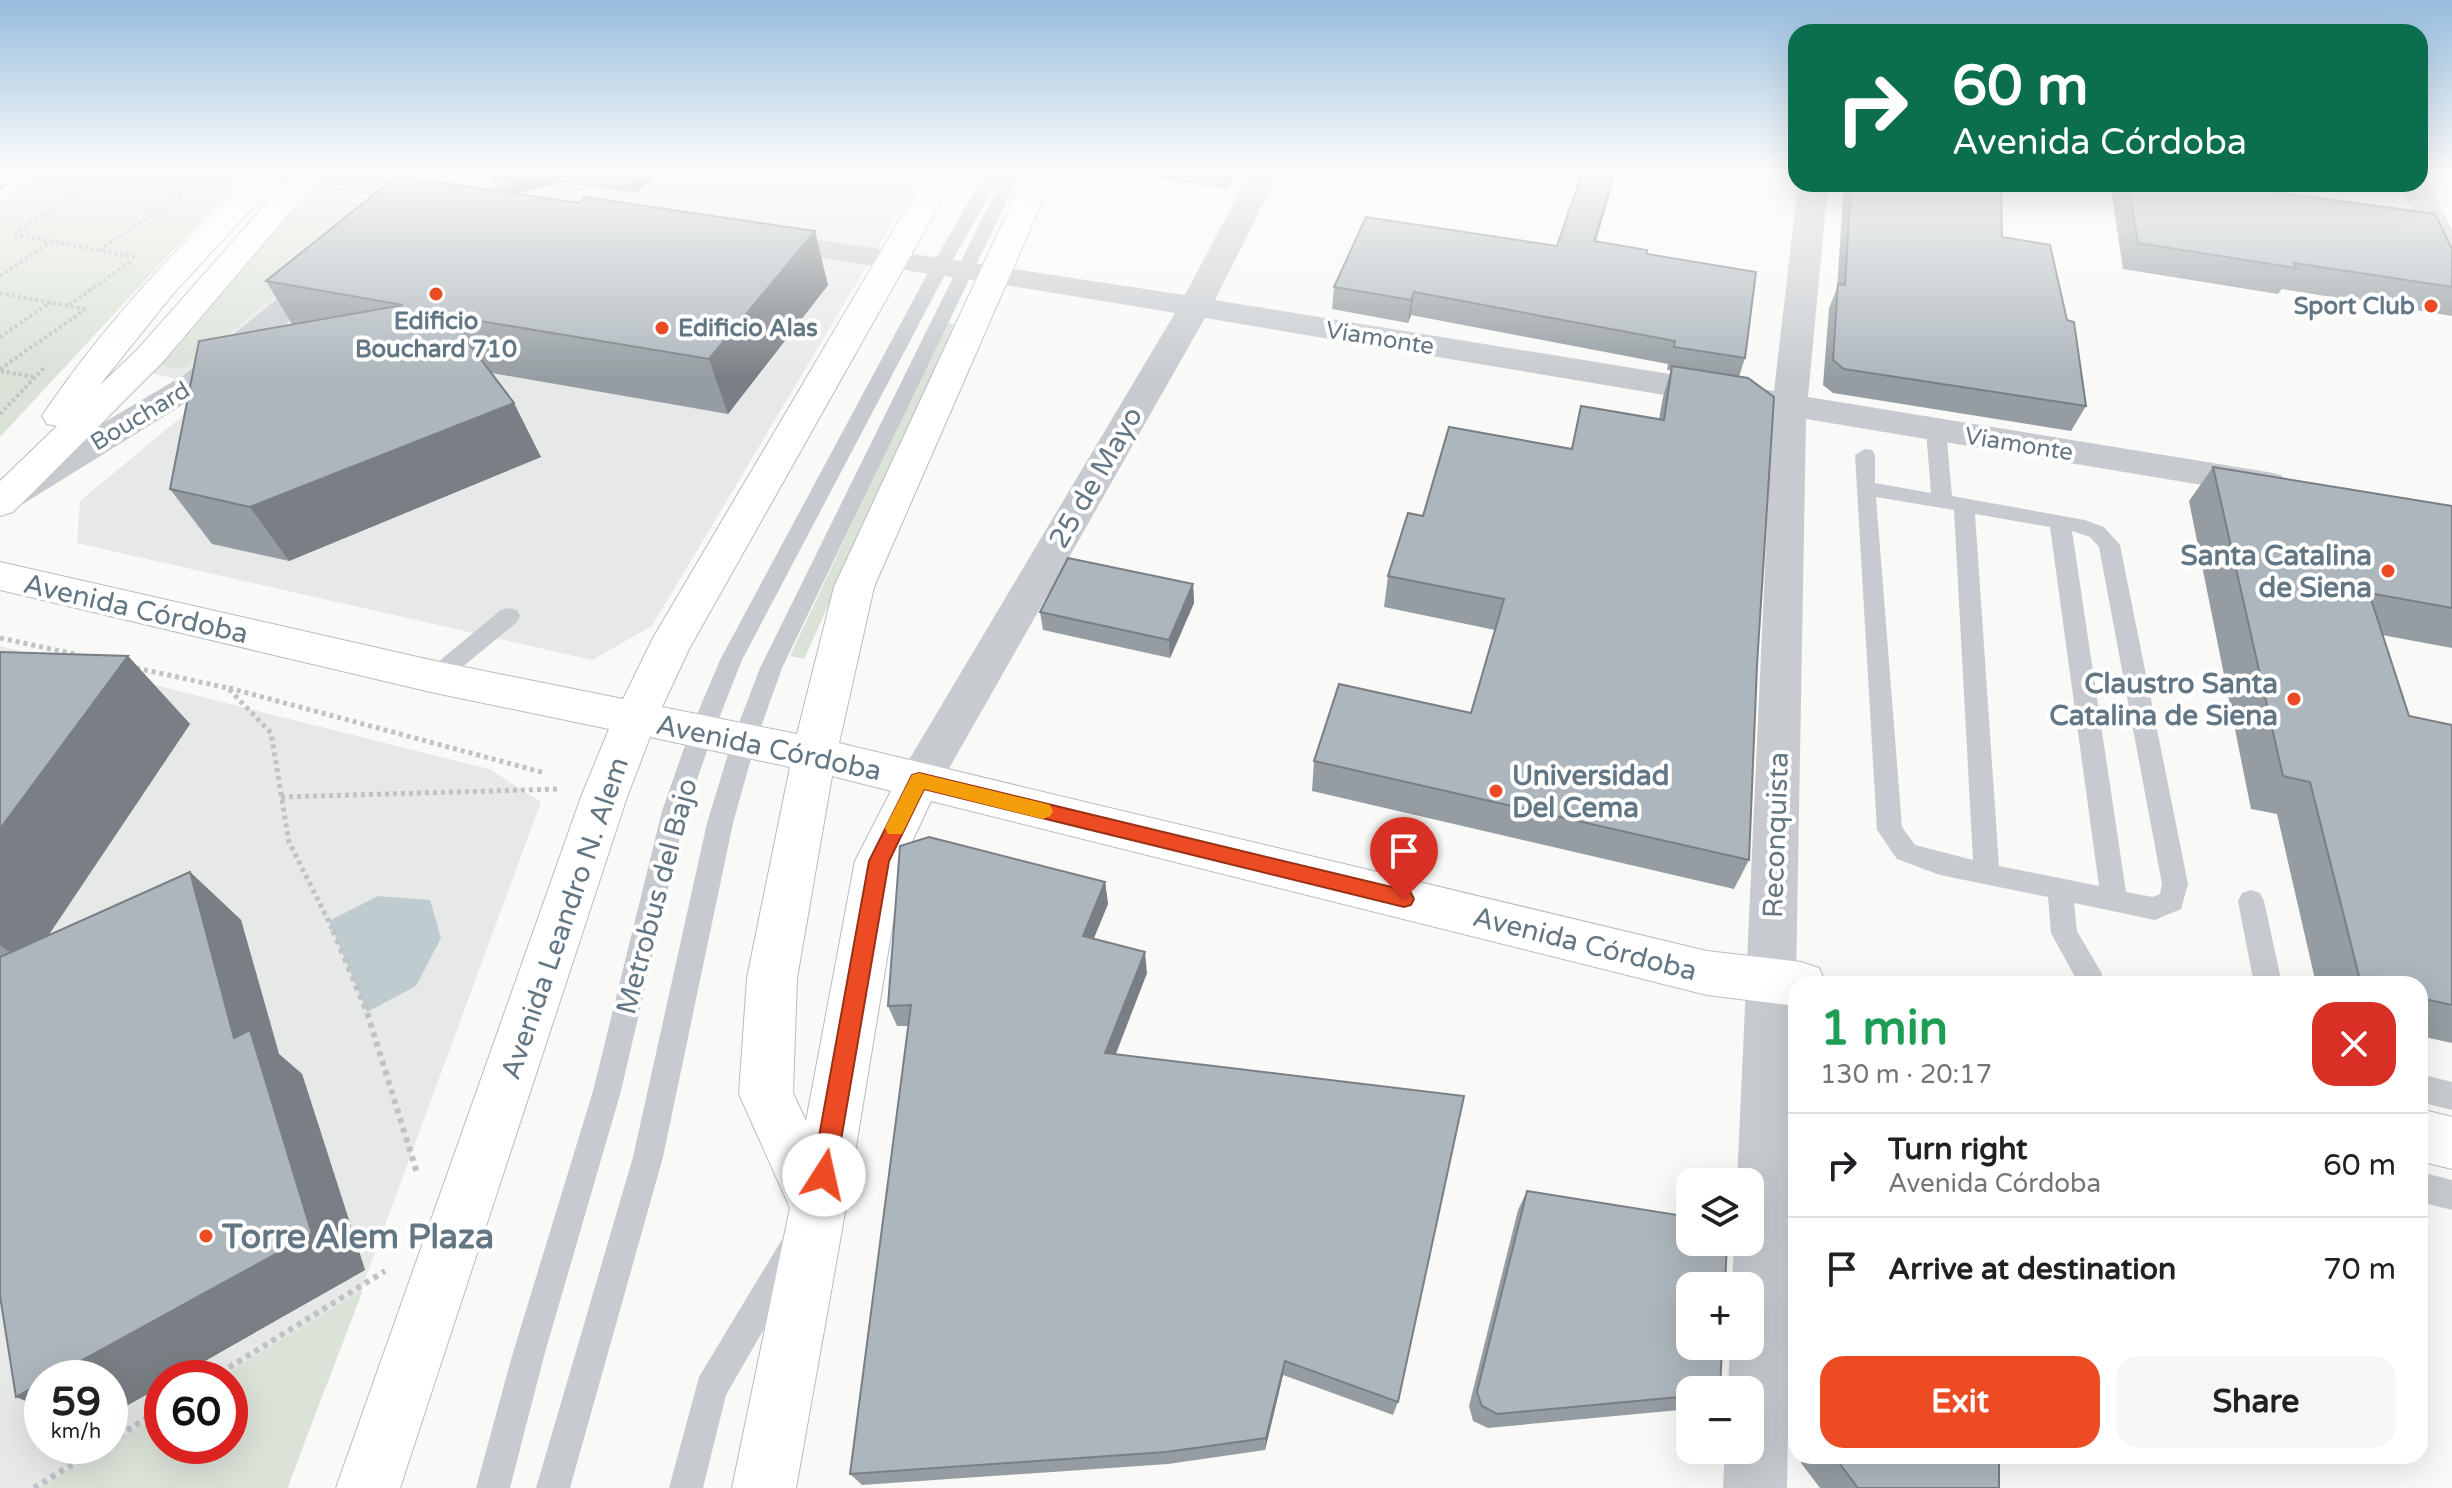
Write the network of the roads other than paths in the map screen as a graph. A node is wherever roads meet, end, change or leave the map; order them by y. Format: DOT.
graph roads {
  1 [pos="206,239"];
  2 [pos="251,239"];
  3 [pos="754,239"];
  4 [pos="905,239"];
  5 [pos="975,239"];
  6 [pos="981,239"];
  7 [pos="989,239"];
  8 [pos="1230,239"];
  9 [pos="1807,239"];
  10 [pos="2440,239"];
  11 [pos="353,252"];
  12 [pos="894,259"];
  13 [pos="2452,265"];
  14 [pos="966,270"];
  15 [pos="1195,307"];
  16 [pos="1789,406"];
  17 [pos="1936,430"];
  18 [pos="1865,455"];
  19 [pos="1865,488"];
  20 [pos="2296,488"];
  21 [pos="2,500"];
  22 [pos="1953,505"];
  23 [pos="2060,522"];
  24 [pos="0,576"];
  25 [pos="509,616"];
  26 [pos="435,677"];
  27 [pos="635,719"];
  28 [pos="702,731"];
  29 [pos="744,741"];
  30 [pos="817,755"];
  31 [pos="919,780"];
  32 [pos="1987,875"];
  33 [pos="2060,891"];
  34 [pos="2251,901"];
  35 [pos="2114,902"];
  36 [pos="1789,976"];
  37 [pos="2088,976"];
  38 [pos="2266,976"];
  39 [pos="1788,989"];
  40 [pos="1788,1004"];
  41 [pos="2428,1090"];
  42 [pos="2452,1096"];
  43 [pos="2428,1137"];
  44 [pos="2452,1143"];
  45 [pos="2428,1189"];
  46 [pos="2452,1195"];
  47 [pos="818,1207"];
  48 [pos="368,1488"];
  49 [pos="493,1488"];
  50 [pos="553,1488"];
  51 [pos="686,1488"];
  52 [pos="764,1488"];
  53 [pos="1755,1488"];
  1 -- 21 [label="main road"];
  2 -- 21 [label="main road"];
  3 -- 12 [label="street, Viamonte"];
  4 -- 12 [label="main road, Avenida Leandro N. Alem"];
  5 -- 14 [label="lane, Metrobus del Bajo"];
  6 -- 14 [label="lane, Metrobus del Bajo"];
  7 -- 14 [label="main road"];
  8 -- 15 [label="street, 25 de Mayo"];
  9 -- 16 [label="street, Reconquista"];
  10 -- 13 [label="street"];
  11 -- 21 [label="street, Bouchard"];
  12 -- 14 [label="street, Viamonte"];
  12 -- 27 [label="main road, Avenida Leandro N. Alem"];
  14 -- 15 [label="street, Viamonte"];
  14 -- 28 [label="lane, Metrobus del Bajo"];
  14 -- 29 [label="lane, Metrobus del Bajo"];
  14 -- 30 [label="main road"];
  15 -- 16 [label="street, Viamonte"];
  15 -- 31 [label="street, 25 de Mayo"];
  16 -- 17 [label="street, Viamonte"];
  16 -- 36 [label="street, Reconquista"];
  17 -- 20 [label="street, Viamonte"];
  17 -- 22 [label="lane"];
  18 -- 19 [label="lane"];
  19 -- 22 [label="lane"];
  19 -- 32 [label="lane"];
  22 -- 23 [label="lane"];
  22 -- 32 [label="lane"];
  23 -- 35 [label="lane"];
  23 -- 35 [label="lane"];
  24 -- 26 [label="main road, Avenida Córdoba"];
  25 -- 26 [label="lane"];
  26 -- 27 [label="main road, Avenida Córdoba"];
  27 -- 28 [label="main road, Avenida Córdoba"];
  27 -- 48 [label="main road, Avenida Leandro N. Alem"];
  28 -- 29 [label="main road, Avenida Córdoba"];
  28 -- 49 [label="lane, Metrobus del Bajo"];
  29 -- 30 [label="main road, Avenida Córdoba"];
  29 -- 50 [label="lane, Metrobus del Bajo"];
  30 -- 31 [label="main road, Avenida Córdoba"];
  30 -- 47 [label="main road"];
  31 -- 39 [label="main road, Avenida Córdoba"];
  31 -- 47 [label="main road"];
  32 -- 33 [label="lane"];
  33 -- 35 [label="lane"];
  33 -- 37 [label="lane"];
  34 -- 38 [label="lane"];
  40 -- 53 [label="street, Reconquista"];
  41 -- 42 [label="lane"];
  43 -- 44 [label="main road"];
  45 -- 46 [label="lane"];
  47 -- 51 [label="lane"];
  47 -- 52 [label="main road"];
}
